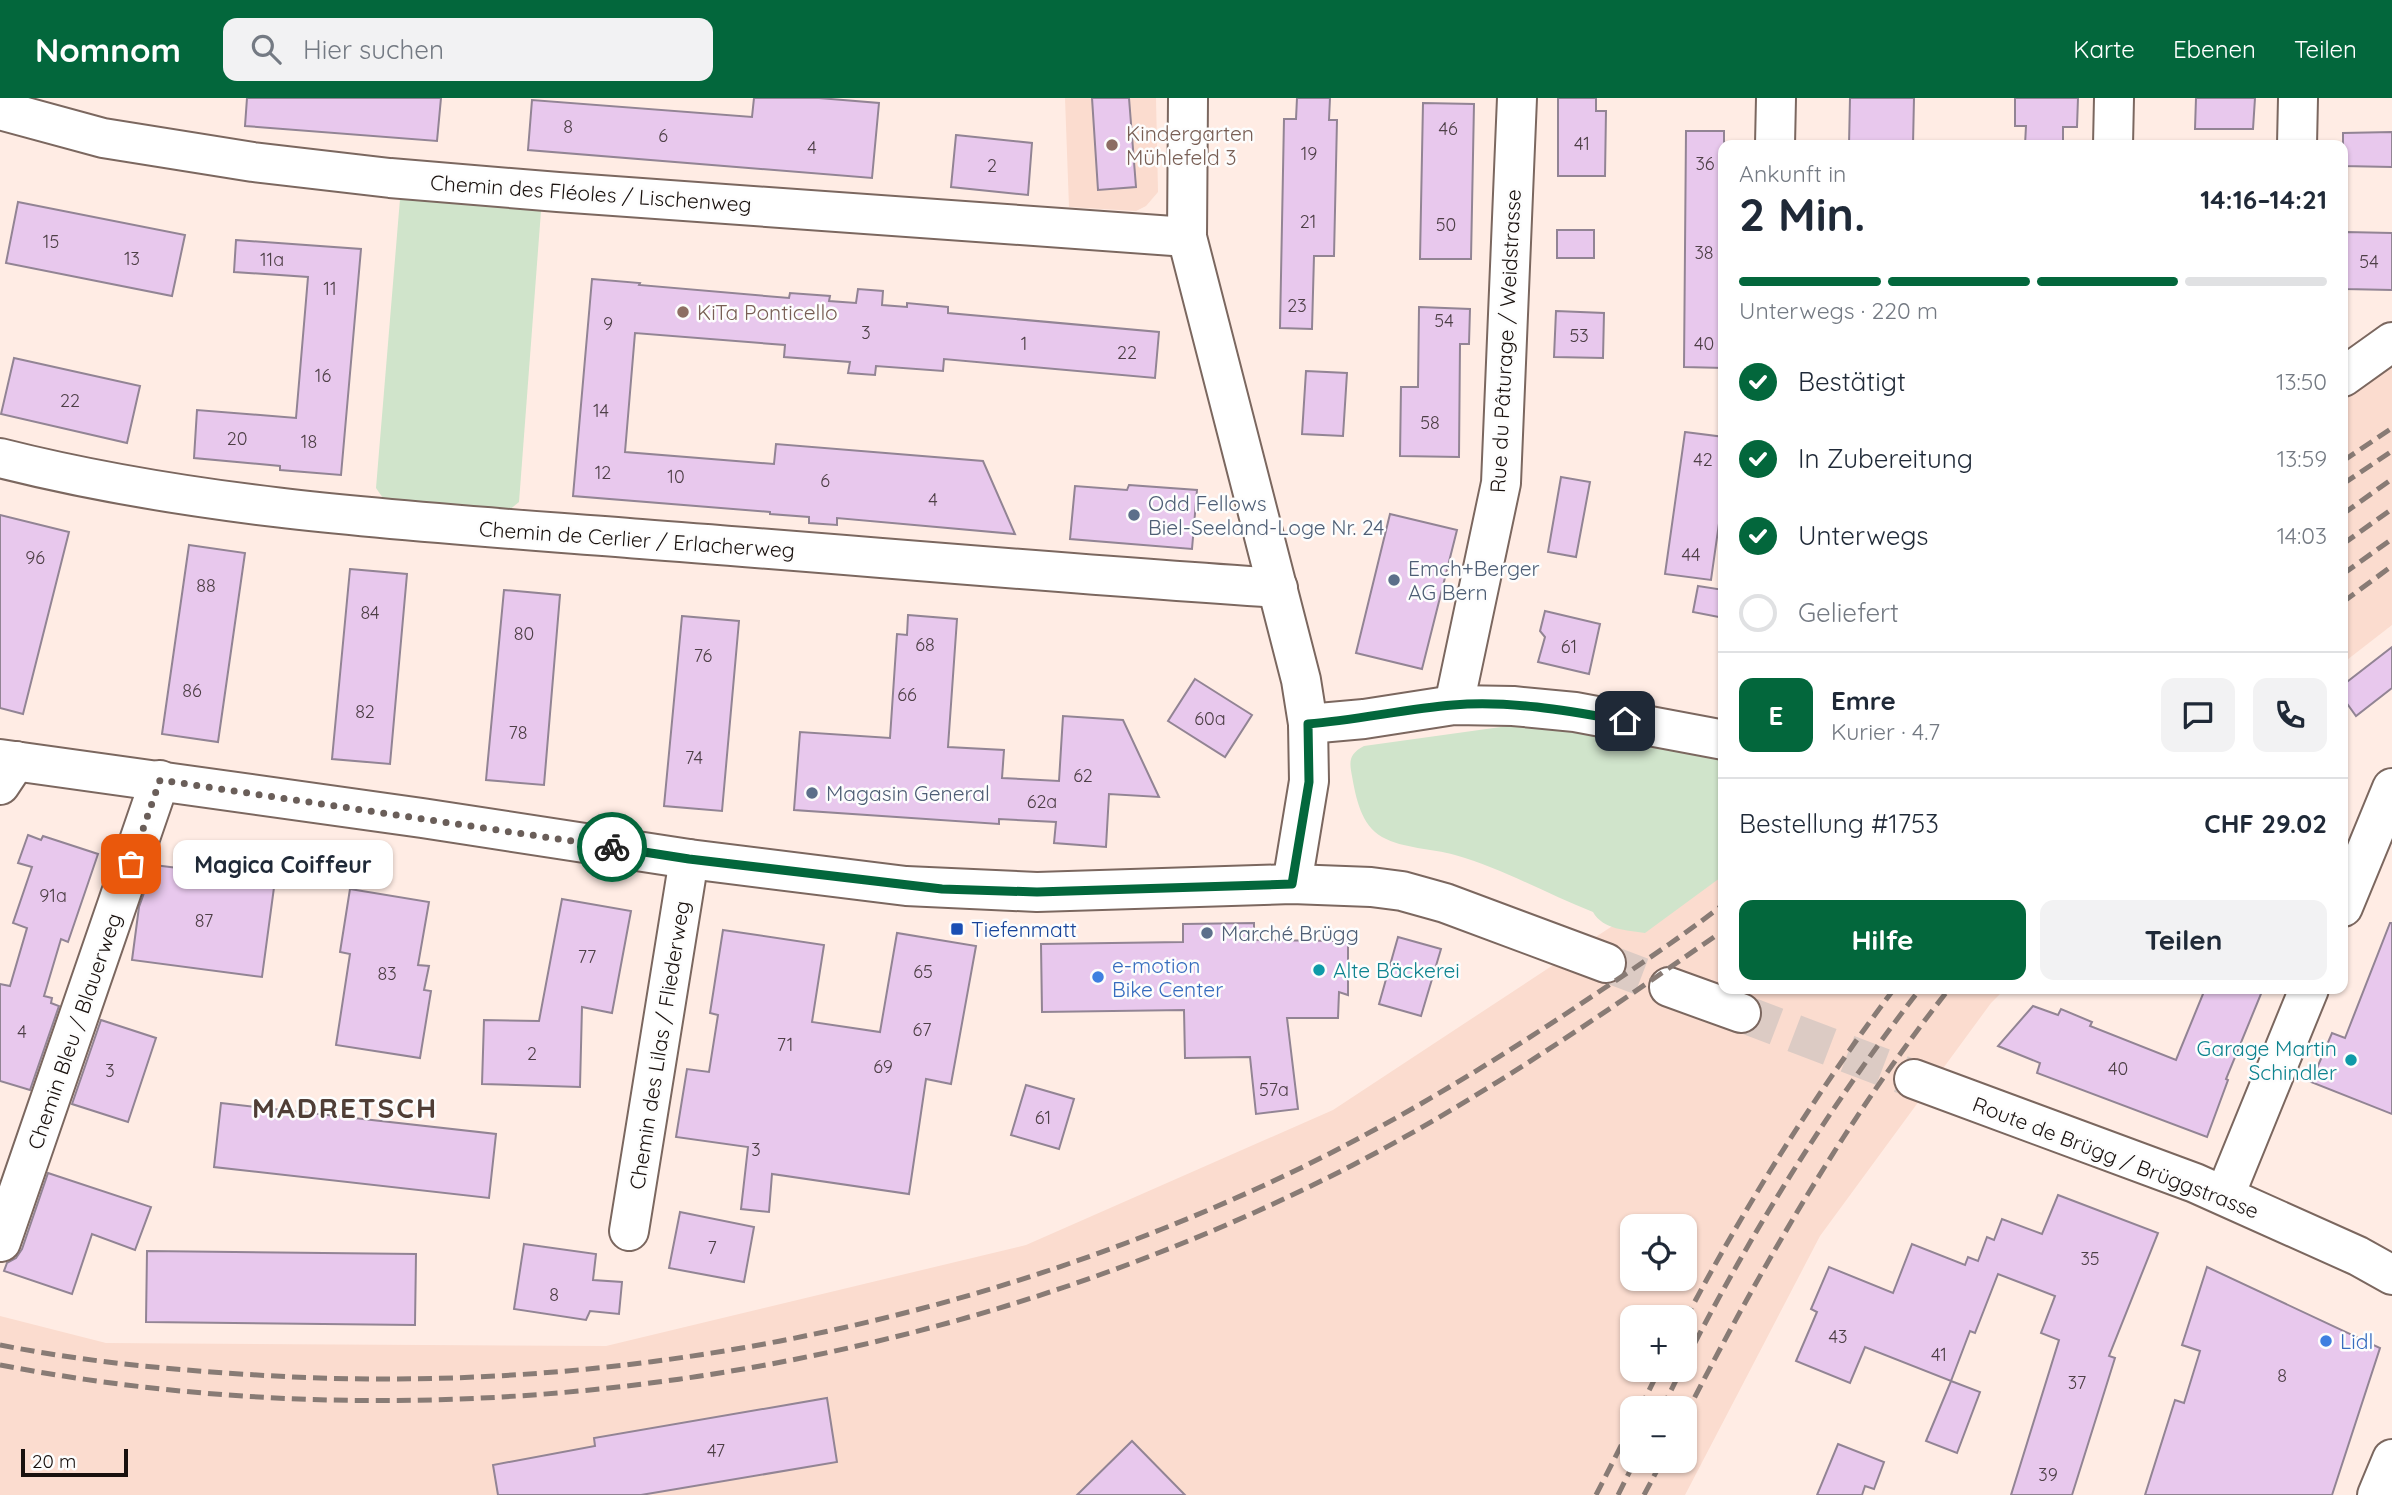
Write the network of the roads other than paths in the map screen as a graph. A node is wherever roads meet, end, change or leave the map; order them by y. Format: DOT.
graph roads {
  1 [pos="1188,98"];
  2 [pos="1517,98"];
  3 [pos="1776,98"];
  4 [pos="2114,98"];
  5 [pos="2298,98"];
  6 [pos="0,110"];
  7 [pos="1775,140"];
  8 [pos="2113,140"];
  9 [pos="2297,140"];
  10 [pos="1187,237"];
  11 [pos="2392,342"];
  12 [pos="2348,373"];
  13 [pos="0,458"];
  14 [pos="1279,589"];
  15 [pos="1454,705"];
  16 [pos="1308,724"];
  17 [pos="1718,739"];
  18 [pos="5,769"];
  19 [pos="160,780"];
  20 [pos="2392,788"];
  21 [pos="689,859"];
  22 [pos="1292,884"];
  23 [pos="2348,895"];
  24 [pos="1606,963"];
  25 [pos="1669,987"];
  26 [pos="2307,994"];
  27 [pos="1741,1013"];
  28 [pos="1914,1079"];
  29 [pos="2225,1195"];
  30 [pos="629,1231"];
  31 [pos="1,1242"];
  32 [pos="2392,1275"];
  33 [pos="2392,1459"];
  34 [pos="2377,1495"];
  1 -- 10 [label="street"];
  2 -- 15 [label="street, Rue du Pâturage / Weidstrasse"];
  3 -- 7 [label="street"];
  4 -- 8 [label="street"];
  5 -- 9 [label="street"];
  6 -- 10 [label="street, Chemin des Fléoles / Lischenweg"];
  10 -- 14 [label="street"];
  11 -- 12 [label="street"];
  13 -- 14 [label="street, Chemin de Cerlier / Erlacherweg"];
  14 -- 16 [label="street"];
  15 -- 16 [label="street"];
  15 -- 17 [label="street"];
  16 -- 22 [label="street"];
  18 -- 19 [label="street"];
  19 -- 21 [label="street"];
  19 -- 31 [label="street, Chemin Bleu / Blauerweg"];
  20 -- 23 [label="street"];
  21 -- 22 [label="street"];
  21 -- 30 [label="street, Chemin des Lilas / Fliederweg"];
  22 -- 24 [label="street"];
  25 -- 27 [label="street"];
  26 -- 29 [label="street"];
  28 -- 29 [label="street, Route de Brügg / Brüggstrasse"];
  29 -- 32 [label="street, Route de Brügg / Brüggstrasse"];
  33 -- 34 [label="street"];
}
